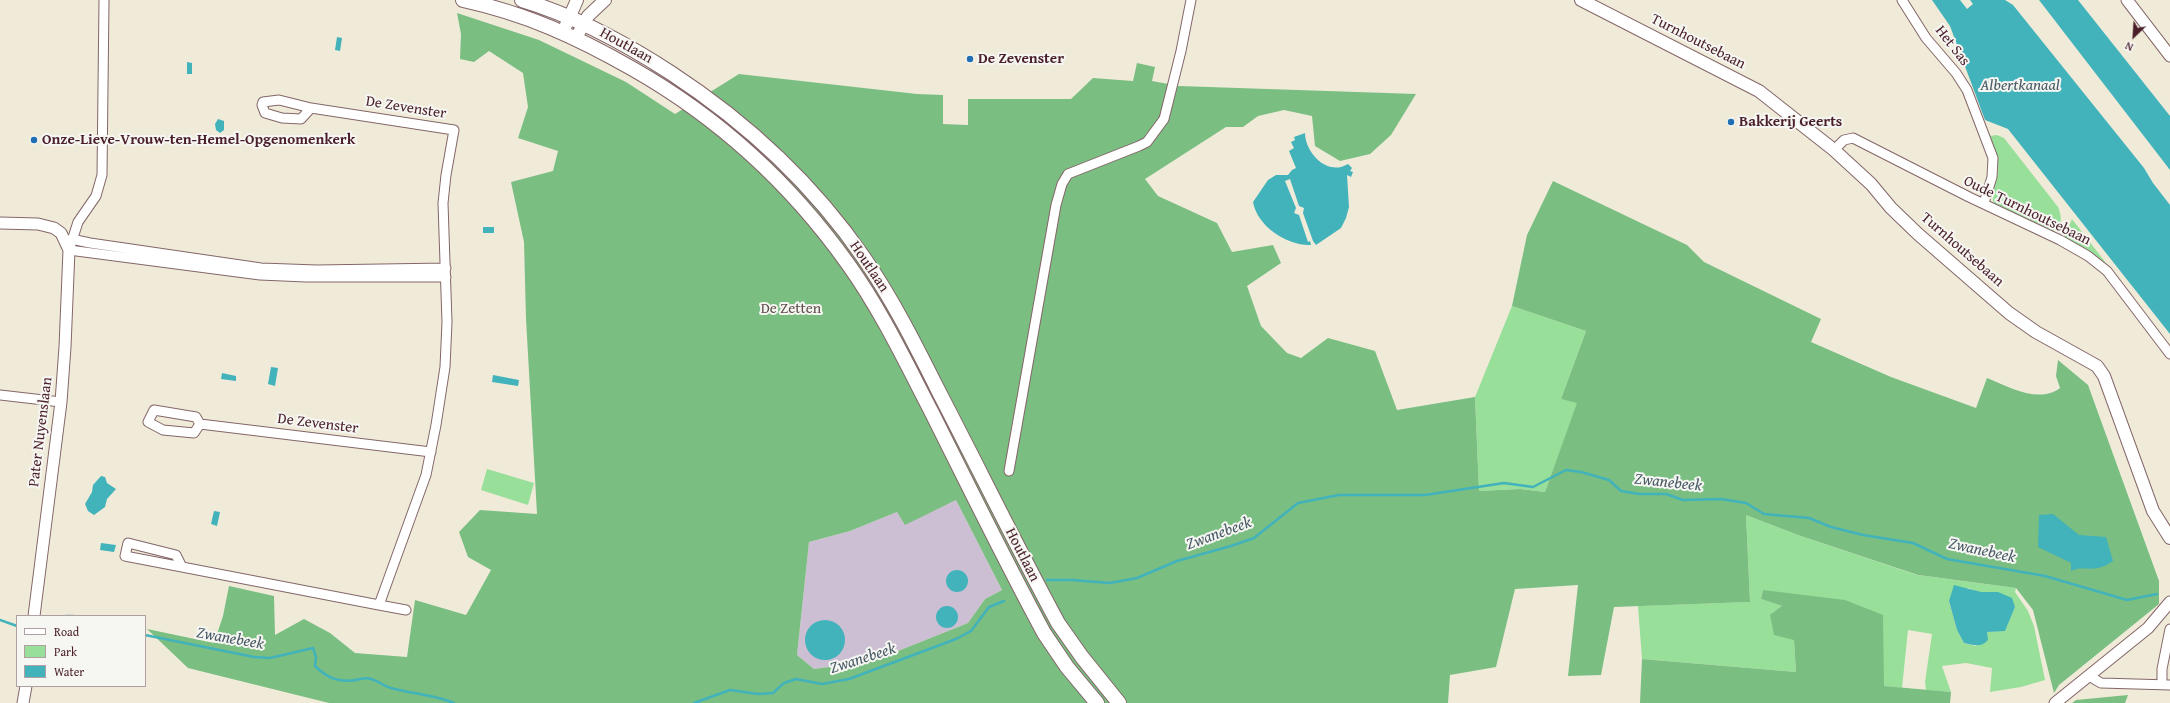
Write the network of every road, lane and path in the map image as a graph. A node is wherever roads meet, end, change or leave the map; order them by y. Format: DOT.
graph roads {
  1 [pos="104,0"];
  2 [pos="463,0"];
  3 [pos="522,0"];
  4 [pos="578,0"];
  5 [pos="605,0"];
  6 [pos="1190,0"];
  7 [pos="1581,0"];
  8 [pos="1902,0"];
  9 [pos="2127,0"];
  10 [pos="570,17"];
  11 [pos="583,24"];
  12 [pos="563,32"];
  13 [pos="576,38"];
  14 [pos="2170,56"];
  15 [pos="311,108"];
  16 [pos="1834,150"];
  17 [pos="1984,204"];
  18 [pos="0,223"];
  19 [pos="70,244"];
  20 [pos="446,268"];
  21 [pos="350,274"];
  22 [pos="446,278"];
  23 [pos="2170,354"];
  24 [pos="0,395"];
  25 [pos="61,402"];
  26 [pos="200,424"];
  27 [pos="431,452"];
  28 [pos="1009,471"];
  29 [pos="2170,538"];
  30 [pos="181,565"];
  31 [pos="2170,602"];
  32 [pos="379,605"];
  33 [pos="406,610"];
  34 [pos="34,615"];
  35 [pos="2170,629"];
  36 [pos="2089,676"];
  37 [pos="2166,685"];
  38 [pos="26,687"];
  39 [pos="24,703"];
  40 [pos="1097,703"];
  41 [pos="1119,703"];
  42 [pos="2055,703"];
  1 -- 19 [label="street, Pater Nuyenslaan"];
  2 -- 12 [label="main road, Houtlaan"];
  3 -- 10 [label="main road, Houtlaan"];
  4 -- 10 [label="main road"];
  5 -- 11 [label="main road"];
  6 -- 28 [label="street"];
  7 -- 16 [label="main road, Turnhoutsebaan"];
  8 -- 17 [label="street, Het Sas"];
  9 -- 14 [label="street"];
  10 -- 11 [label="main road, Houtlaan"];
  10 -- 12 [label="main road"];
  11 -- 13 [label="main road"];
  11 -- 41 [label="main road, Houtlaan"];
  12 -- 13 [label="main road, Houtlaan"];
  13 -- 40 [label="main road, Houtlaan"];
  15 -- 20 [label="street, De Zevenster"];
  16 -- 17 [label="street, Oude Turnhoutsebaan"];
  16 -- 29 [label="main road, Turnhoutsebaan"];
  17 -- 23 [label="street, Oude Turnhoutsebaan"];
  18 -- 19 [label="street, Pater Nuyenslaan"];
  19 -- 21 [label="street"];
  19 -- 25 [label="street, Pater Nuyenslaan"];
  20 -- 21 [label="street"];
  20 -- 22 [label="street, De Zevenster"];
  21 -- 22 [label="street"];
  22 -- 27 [label="street, De Zevenster"];
  24 -- 25 [label="street"];
  25 -- 34 [label="street, Pater Nuyenslaan"];
  26 -- 26 [label="street, De Zevenster"];
  26 -- 27 [label="street, De Zevenster"];
  27 -- 32 [label="street, De Zevenster"];
  30 -- 30 [label="street"];
  30 -- 32 [label="street"];
  31 -- 36 [label="street"];
  32 -- 33 [label="street"];
  35 -- 37 [label="street"];
  36 -- 37 [label="street"];
  36 -- 42 [label="street"];
  38 -- 39 [label="street"];
}
